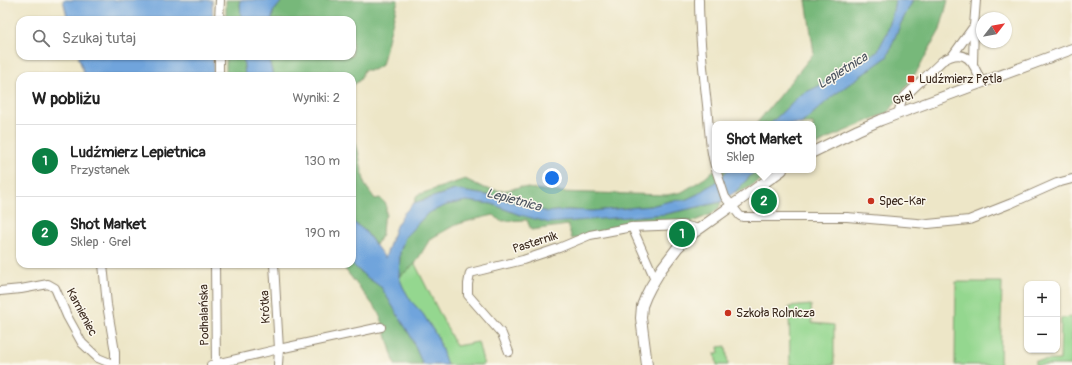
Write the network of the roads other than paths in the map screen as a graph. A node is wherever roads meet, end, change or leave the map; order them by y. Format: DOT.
graph roads {
  1 [pos="220,0"];
  2 [pos="699,0"];
  3 [pos="976,0"];
  4 [pos="219,16"];
  5 [pos="974,26"];
  6 [pos="1072,50"];
  7 [pos="952,55"];
  8 [pos="219,60"];
  9 [pos="973,63"];
  10 [pos="219,72"];
  11 [pos="981,84"];
  12 [pos="898,114"];
  13 [pos="816,151"];
  14 [pos="712,152"];
  15 [pos="717,173"];
  16 [pos="777,173"];
  17 [pos="1072,179"];
  18 [pos="729,203"];
  19 [pos="632,227"];
  20 [pos="699,229"];
  21 [pos="103,268"];
  22 [pos="215,268"];
  23 [pos="274,268"];
  24 [pos="655,279"];
  25 [pos="0,291"];
  26 [pos="381,327"];
  27 [pos="279,349"];
  28 [pos="509,352"];
  29 [pos="215,364"];
  30 [pos="115,365"];
  31 [pos="278,365"];
  32 [pos="647,365"];
  1 -- 4 [label="street"];
  2 -- 14 [label="street"];
  3 -- 5 [label="street"];
  5 -- 7 [label="street"];
  5 -- 9 [label="street"];
  6 -- 11 [label="street, Grel"];
  7 -- 9 [label="street"];
  7 -- 12 [label="street"];
  8 -- 10 [label="street"];
  9 -- 11 [label="street"];
  11 -- 12 [label="street, Grel"];
  12 -- 13 [label="street, Grel"];
  15 -- 18 [label="street"];
  16 -- 18 [label="street"];
  17 -- 18 [label="street"];
  18 -- 20 [label="street"];
  19 -- 20 [label="street, Pasternik"];
  19 -- 24 [label="street"];
  19 -- 28 [label="street, Pasternik"];
  20 -- 24 [label="street"];
  21 -- 30 [label="street, Kamieniec"];
  22 -- 29 [label="street, Podhalańska"];
  23 -- 27 [label="street, Krótka"];
  24 -- 32 [label="street"];
  25 -- 30 [label="street, Kamieniec"];
  26 -- 27 [label="street"];
  27 -- 29 [label="street"];
  27 -- 31 [label="street, Krótka"];
}
